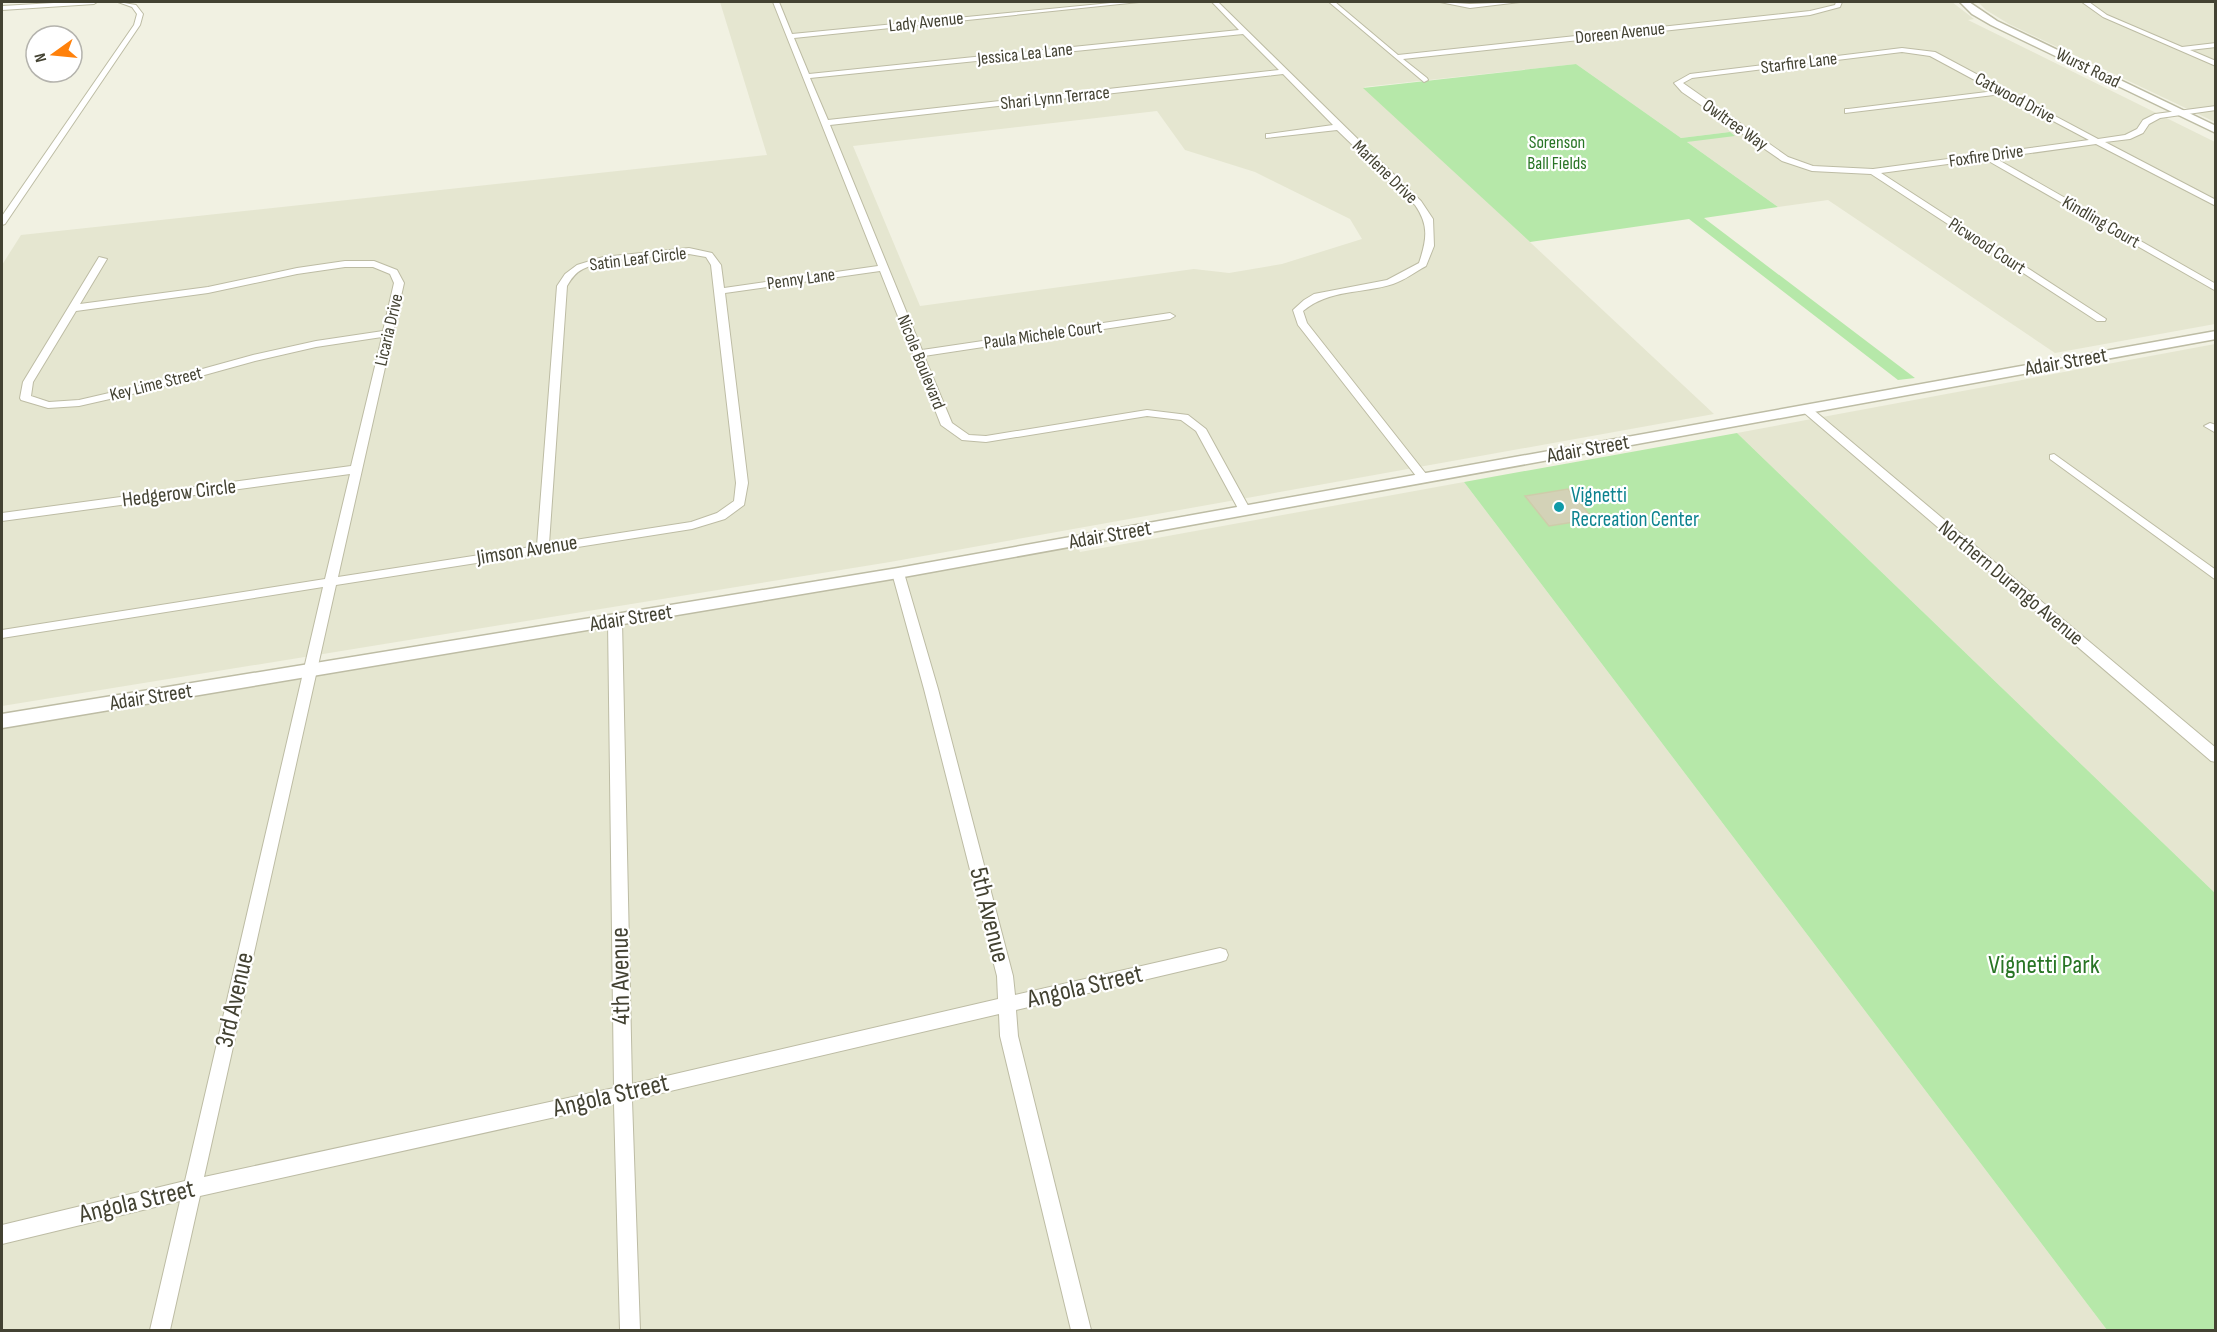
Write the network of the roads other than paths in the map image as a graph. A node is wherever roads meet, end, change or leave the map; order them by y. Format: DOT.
graph roads {
  1 [pos="94,2"];
  2 [pos="121,2"];
  3 [pos="776,2"];
  4 [pos="1136,2"];
  5 [pos="1215,2"];
  6 [pos="1332,2"];
  7 [pos="1443,2"];
  8 [pos="1517,2"];
  9 [pos="1839,2"];
  10 [pos="1964,2"];
  11 [pos="2085,2"];
  12 [pos="2,8"];
  13 [pos="1244,32"];
  14 [pos="789,36"];
  15 [pos="2216,45"];
  16 [pos="2181,49"];
  17 [pos="1932,54"];
  18 [pos="1397,57"];
  19 [pos="2216,64"];
  20 [pos="1285,72"];
  21 [pos="806,76"];
  22 [pos="1424,80"];
  23 [pos="1684,90"];
  24 [pos="2002,92"];
  25 [pos="2216,108"];
  26 [pos="1848,111"];
  27 [pos="2180,113"];
  28 [pos="824,123"];
  29 [pos="1340,127"];
  30 [pos="2216,130"];
  31 [pos="1269,136"];
  32 [pos="2098,141"];
  33 [pos="1986,156"];
  34 [pos="1785,159"];
  35 [pos="1873,172"];
  36 [pos="2216,204"];
  37 [pos="2,222"];
  38 [pos="102,259"];
  39 [pos="882,268"];
  40 [pos="2216,288"];
  41 [pos="720,291"];
  42 [pos="74,308"];
  43 [pos="1170,316"];
  44 [pos="2101,319"];
  45 [pos="388,333"];
  46 [pos="2216,335"];
  47 [pos="917,354"];
  48 [pos="1806,409"];
  49 [pos="2054,457"];
  50 [pos="358,469"];
  51 [pos="1424,478"];
  52 [pos="1245,511"];
  53 [pos="721,516"];
  54 [pos="2,517"];
  55 [pos="543,547"];
  56 [pos="898,573"];
  57 [pos="2216,576"];
  58 [pos="332,582"];
  59 [pos="615,621"];
  60 [pos="2,634"];
  61 [pos="311,671"];
  62 [pos="2,721"];
  63 [pos="2216,757"];
  64 [pos="1220,955"];
  65 [pos="1009,1005"];
  66 [pos="623,1094"];
  67 [pos="191,1189"];
  68 [pos="2,1234"];
  69 [pos="160,1330"];
  70 [pos="630,1330"];
  71 [pos="1082,1330"];
  1 -- 12 [label="street"];
  2 -- 37 [label="street"];
  3 -- 14 [label="street, Nicole Boulevard"];
  4 -- 14 [label="street, Lady Avenue"];
  5 -- 13 [label="street, Marlene Drive"];
  6 -- 18 [label="street"];
  7 -- 8 [label="street"];
  9 -- 18 [label="street, Doreen Avenue"];
  10 -- 27 [label="street, Wurst Road"];
  11 -- 16 [label="street"];
  13 -- 20 [label="street, Marlene Drive"];
  13 -- 21 [label="street, Jessica Lea Lane"];
  14 -- 21 [label="street, Nicole Boulevard"];
  15 -- 16 [label="street"];
  16 -- 19 [label="street"];
  17 -- 23 [label="street, Starfire Lane"];
  17 -- 24 [label="street, Catwood Drive"];
  18 -- 22 [label="street"];
  20 -- 28 [label="street, Shari Lynn Terrace"];
  20 -- 29 [label="street, Marlene Drive"];
  21 -- 28 [label="street, Nicole Boulevard"];
  23 -- 34 [label="street, Owltree Way"];
  24 -- 26 [label="street"];
  24 -- 32 [label="street, Catwood Drive"];
  25 -- 27 [label="street, Foxfire Drive"];
  27 -- 30 [label="street, Wurst Road"];
  27 -- 32 [label="street, Foxfire Drive"];
  28 -- 39 [label="street, Nicole Boulevard"];
  29 -- 31 [label="street"];
  29 -- 51 [label="street, Marlene Drive"];
  32 -- 33 [label="street, Foxfire Drive"];
  32 -- 36 [label="street, Catwood Drive"];
  33 -- 35 [label="street, Foxfire Drive"];
  33 -- 40 [label="street, Kindling Court"];
  34 -- 35 [label="street, Foxfire Drive"];
  35 -- 44 [label="street, Picwood Court"];
  38 -- 42 [label="street"];
  39 -- 41 [label="street, Penny Lane"];
  39 -- 47 [label="street, Nicole Boulevard"];
  41 -- 53 [label="street, Satin Leaf Circle"];
  41 -- 55 [label="street, Satin Leaf Circle"];
  42 -- 45 [label="street, Licaria Drive"];
  42 -- 45 [label="street, Key Lime Street"];
  43 -- 47 [label="street, Paula Michele Court"];
  45 -- 50 [label="street, Licaria Drive"];
  46 -- 48 [label="street, Adair Street"];
  47 -- 52 [label="street, Nicole Boulevard"];
  48 -- 51 [label="street, Adair Street"];
  48 -- 63 [label="street, Northern Durango Avenue"];
  49 -- 57 [label="street"];
  50 -- 54 [label="street, Hedgerow Circle"];
  50 -- 58 [label="street, Licaria Drive"];
  51 -- 52 [label="street, Adair Street"];
  52 -- 56 [label="street, Adair Street"];
  53 -- 55 [label="street, Jimson Avenue"];
  55 -- 58 [label="street, Jimson Avenue"];
  56 -- 59 [label="street, Adair Street"];
  56 -- 65 [label="street, 5th Avenue"];
  58 -- 60 [label="street"];
  58 -- 61 [label="street, Licaria Drive"];
  59 -- 61 [label="street, Adair Street"];
  59 -- 66 [label="street, 4th Avenue"];
  61 -- 62 [label="street, Adair Street"];
  61 -- 67 [label="street, 3rd Avenue"];
  64 -- 65 [label="street, Angola Street"];
  65 -- 66 [label="street, Angola Street"];
  65 -- 71 [label="street, 5th Avenue"];
  66 -- 67 [label="street, Angola Street"];
  66 -- 70 [label="street, 4th Avenue"];
  67 -- 68 [label="street, Angola Street"];
  67 -- 69 [label="street, 3rd Avenue"];
}
